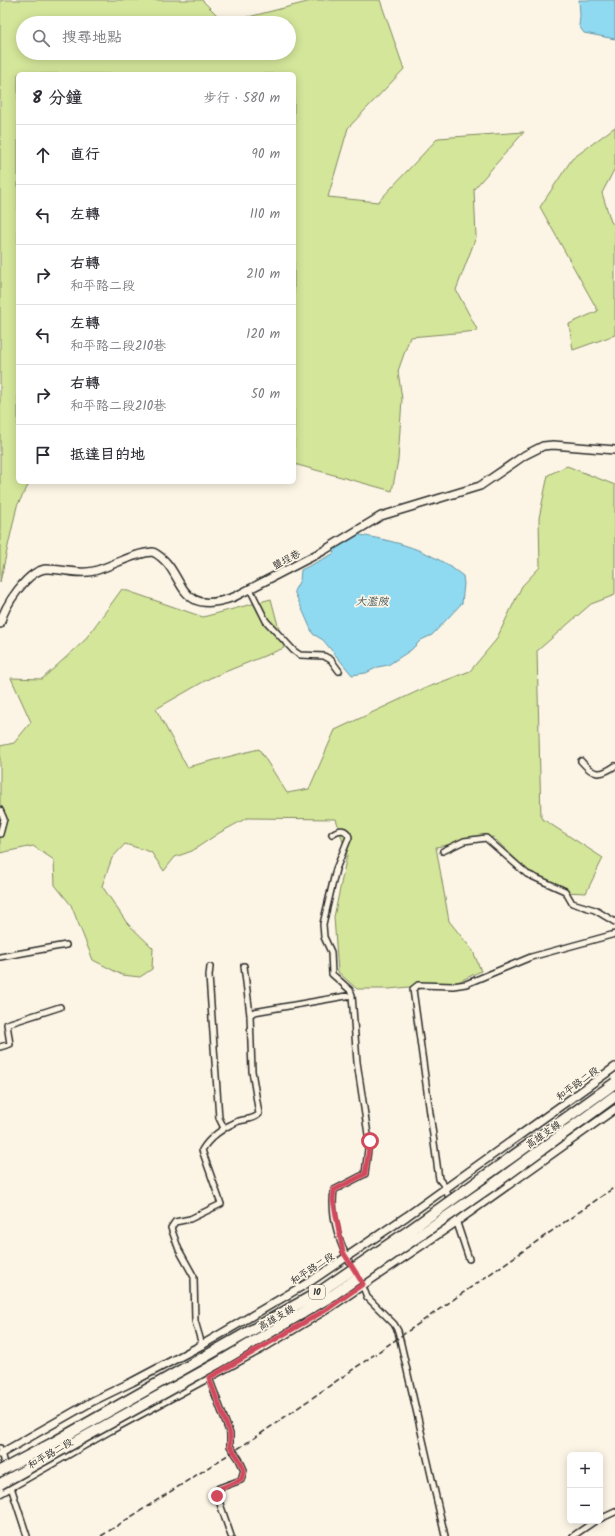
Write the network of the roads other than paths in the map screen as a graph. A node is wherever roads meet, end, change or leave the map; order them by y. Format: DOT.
graph roads {
  1 [pos="615,450"];
  2 [pos="250,589"];
  3 [pos="0,624"];
  4 [pos="339,671"];
  5 [pos="581,761"];
  6 [pos="615,766"];
  7 [pos="0,810"];
  8 [pos="0,834"];
  9 [pos="332,834"];
  10 [pos="443,851"];
  11 [pos="615,922"];
  12 [pos="615,934"];
  13 [pos="66,945"];
  14 [pos="0,957"];
  15 [pos="244,966"];
  16 [pos="210,967"];
  17 [pos="352,995"];
  18 [pos="60,1007"];
  19 [pos="250,1015"];
  20 [pos="0,1047"];
  21 [pos="615,1067"];
  22 [pos="615,1083"];
  23 [pos="615,1096"];
  24 [pos="615,1109"];
  25 [pos="224,1128"];
  26 [pos="446,1188"];
  27 [pos="456,1222"];
  28 [pos="347,1258"];
  29 [pos="469,1258"];
  30 [pos="363,1284"];
  31 [pos="202,1345"];
  32 [pos="209,1378"];
  33 [pos="0,1452"];
  34 [pos="0,1471"];
  35 [pos="0,1484"];
  36 [pos="11,1487"];
  37 [pos="0,1493"];
  38 [pos="615,1512"];
  39 [pos="603,1518"];
  40 [pos="591,1524"];
  41 [pos="27,1536"];
  42 [pos="231,1536"];
  43 [pos="445,1536"];
  44 [pos="573,1536"];
  1 -- 2 [label="street, 鹽埕巷"];
  2 -- 3 [label="street, 鹽埕巷"];
  2 -- 4 [label="street"];
  5 -- 6 [label="street"];
  7 -- 8 [label="street"];
  9 -- 17 [label="street"];
  10 -- 11 [label="street"];
  12 -- 26 [label="street"];
  13 -- 14 [label="street"];
  15 -- 19 [label="street"];
  16 -- 25 [label="street"];
  17 -- 19 [label="street"];
  17 -- 28 [label="street"];
  18 -- 20 [label="street"];
  19 -- 25 [label="street"];
  21 -- 26 [label="street, 和平路二段"];
  22 -- 34 [label="highway, 高雄支線 / 10, bridge"];
  23 -- 35 [label="highway, 高雄支線 / 10, bridge"];
  24 -- 27 [label="street, 和平路二段"];
  25 -- 31 [label="street"];
  26 -- 27 [label="street"];
  26 -- 28 [label="street, 和平路二段"];
  27 -- 29 [label="street"];
  27 -- 30 [label="street, 和平路二段"];
  28 -- 30 [label="street"];
  28 -- 31 [label="street, 和平路二段"];
  30 -- 32 [label="street, 和平路二段"];
  30 -- 43 [label="street"];
  31 -- 33 [label="street, 和平路二段"];
  32 -- 36 [label="street, 和平路二段"];
  32 -- 42 [label="street"];
  33 -- 36 [label="street"];
  36 -- 37 [label="street, 和平路二段"];
  36 -- 41 [label="street"];
  38 -- 39 [label="street"];
  40 -- 44 [label="street"];
}
